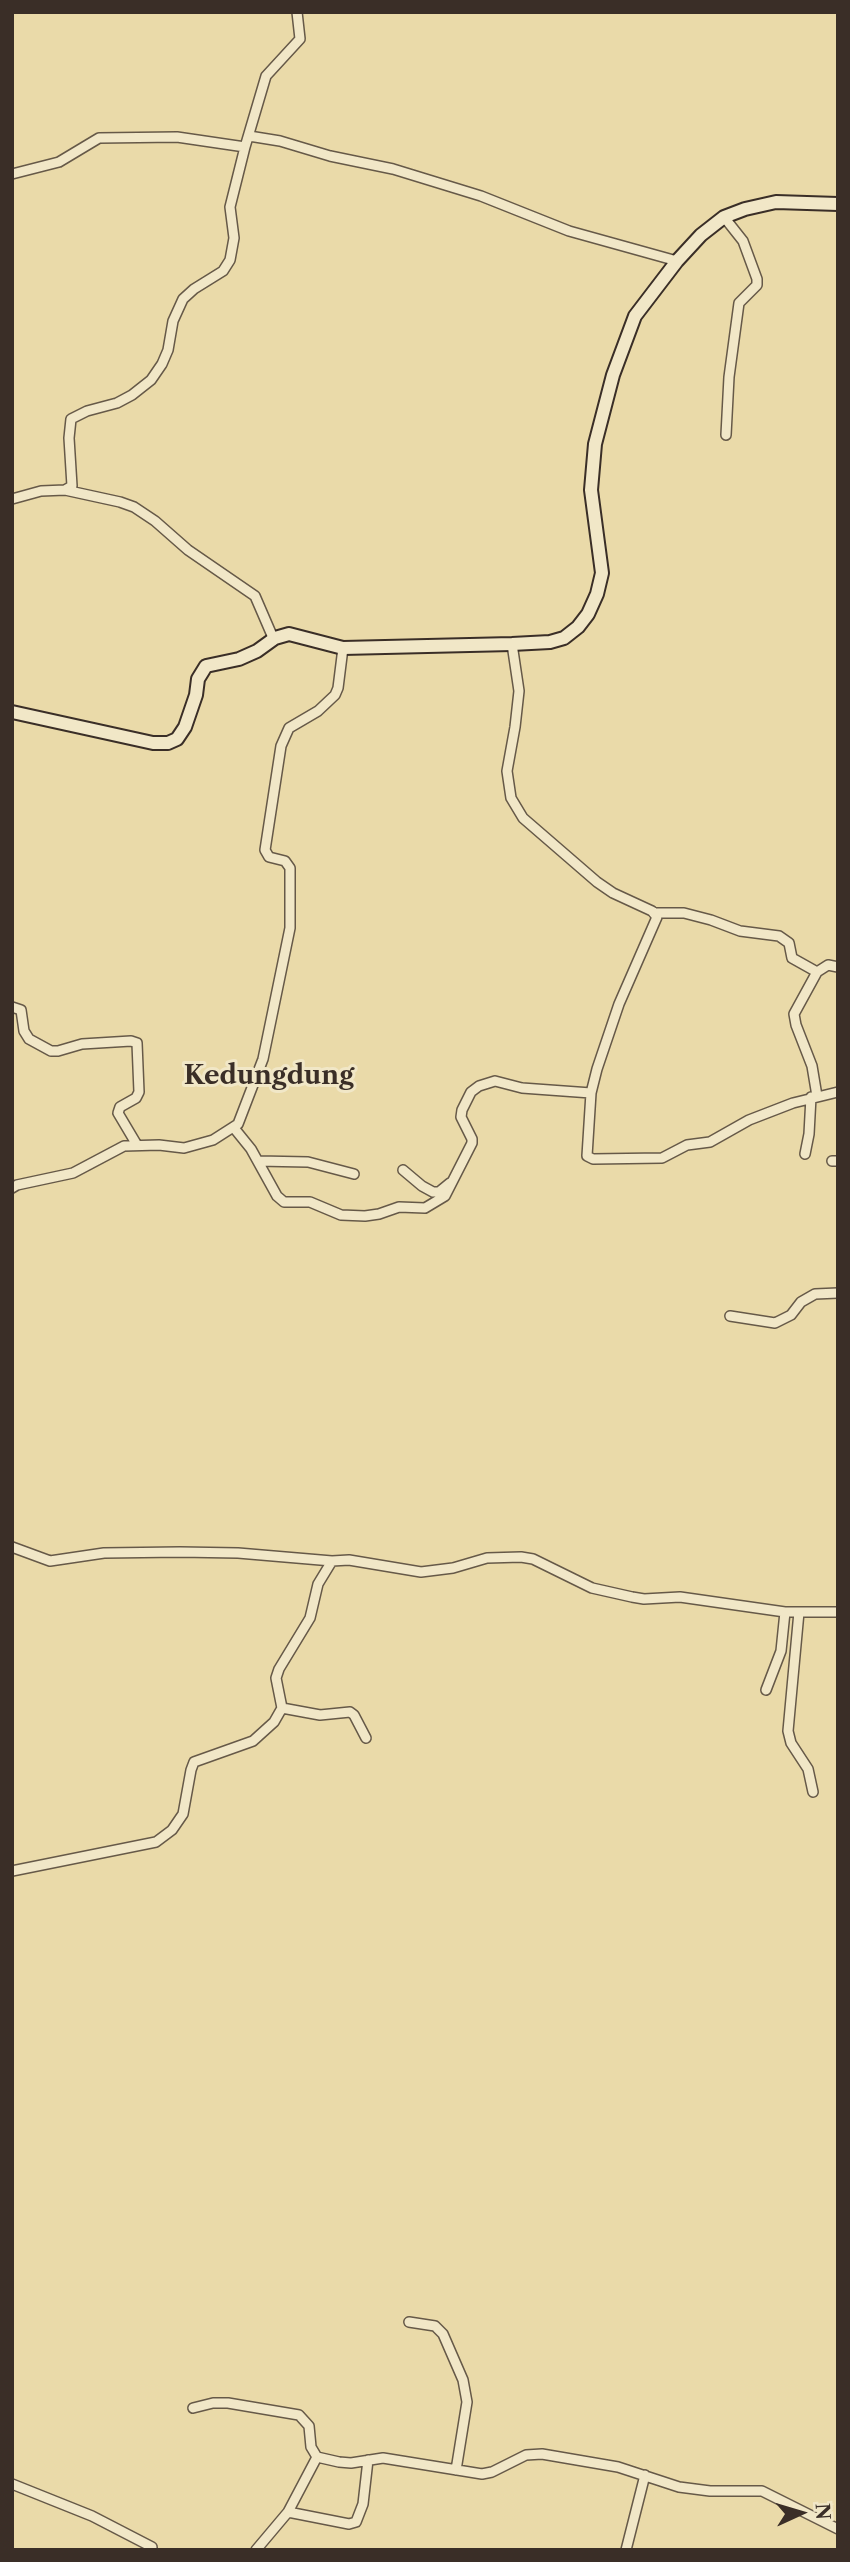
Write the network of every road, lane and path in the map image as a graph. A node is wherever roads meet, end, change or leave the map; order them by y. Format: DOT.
graph roads {
  1 [pos="298,12"];
  2 [pos="249,136"];
  3 [pos="245,148"];
  4 [pos="12,174"];
  5 [pos="838,204"];
  6 [pos="724,217"];
  7 [pos="677,261"];
  8 [pos="726,435"];
  9 [pos="65,491"];
  10 [pos="12,499"];
  11 [pos="274,640"];
  12 [pos="512,644"];
  13 [pos="343,648"];
  14 [pos="12,712"];
  15 [pos="656,913"];
  16 [pos="838,967"];
  17 [pos="817,972"];
  18 [pos="12,1007"];
  19 [pos="838,1092"];
  20 [pos="591,1093"];
  21 [pos="814,1096"];
  22 [pos="234,1128"];
  23 [pos="137,1145"];
  24 [pos="805,1154"];
  25 [pos="258,1161"];
  26 [pos="403,1170"];
  27 [pos="354,1174"];
  28 [pos="454,1180"];
  29 [pos="12,1188"];
  30 [pos="838,1293"];
  31 [pos="730,1316"];
  32 [pos="12,1547"];
  33 [pos="332,1561"];
  34 [pos="785,1612"];
  35 [pos="799,1612"];
  36 [pos="838,1612"];
  37 [pos="766,1690"];
  38 [pos="282,1708"];
  39 [pos="366,1738"];
  40 [pos="813,1792"];
  41 [pos="12,1871"];
  42 [pos="409,2322"];
  43 [pos="193,2407"];
  44 [pos="317,2457"];
  45 [pos="368,2460"];
  46 [pos="456,2470"];
  47 [pos="645,2475"];
  48 [pos="12,2484"];
  49 [pos="288,2512"];
  50 [pos="838,2529"];
  51 [pos="152,2547"];
  52 [pos="256,2550"];
  53 [pos="626,2550"];
  1 -- 2 [label="street"];
  2 -- 3 [label="street"];
  2 -- 7 [label="street"];
  3 -- 4 [label="street"];
  3 -- 9 [label="street"];
  5 -- 6 [label="street"];
  6 -- 7 [label="street"];
  6 -- 8 [label="street"];
  7 -- 12 [label="street"];
  9 -- 10 [label="street"];
  9 -- 11 [label="street"];
  11 -- 13 [label="street"];
  11 -- 14 [label="street"];
  12 -- 13 [label="street"];
  12 -- 15 [label="street"];
  13 -- 22 [label="street"];
  15 -- 17 [label="street"];
  15 -- 20 [label="street"];
  16 -- 17 [label="street"];
  17 -- 21 [label="street"];
  18 -- 23 [label="street"];
  19 -- 21 [label="street"];
  20 -- 21 [label="street"];
  20 -- 28 [label="street"];
  21 -- 24 [label="street"];
  22 -- 23 [label="street"];
  22 -- 25 [label="street"];
  23 -- 29 [label="street"];
  25 -- 27 [label="street"];
  25 -- 28 [label="street"];
  26 -- 28 [label="street"];
  30 -- 31 [label="street"];
  32 -- 33 [label="street"];
  33 -- 34 [label="street"];
  33 -- 38 [label="street"];
  34 -- 35 [label="street"];
  34 -- 37 [label="street"];
  35 -- 36 [label="street"];
  35 -- 40 [label="street"];
  38 -- 39 [label="street"];
  38 -- 41 [label="street"];
  42 -- 46 [label="street"];
  43 -- 44 [label="street"];
  44 -- 45 [label="street"];
  44 -- 49 [label="street"];
  45 -- 46 [label="street"];
  45 -- 49 [label="street"];
  46 -- 47 [label="street"];
  47 -- 50 [label="street"];
  47 -- 53 [label="street"];
  48 -- 51 [label="street"];
  49 -- 52 [label="street"];
}
